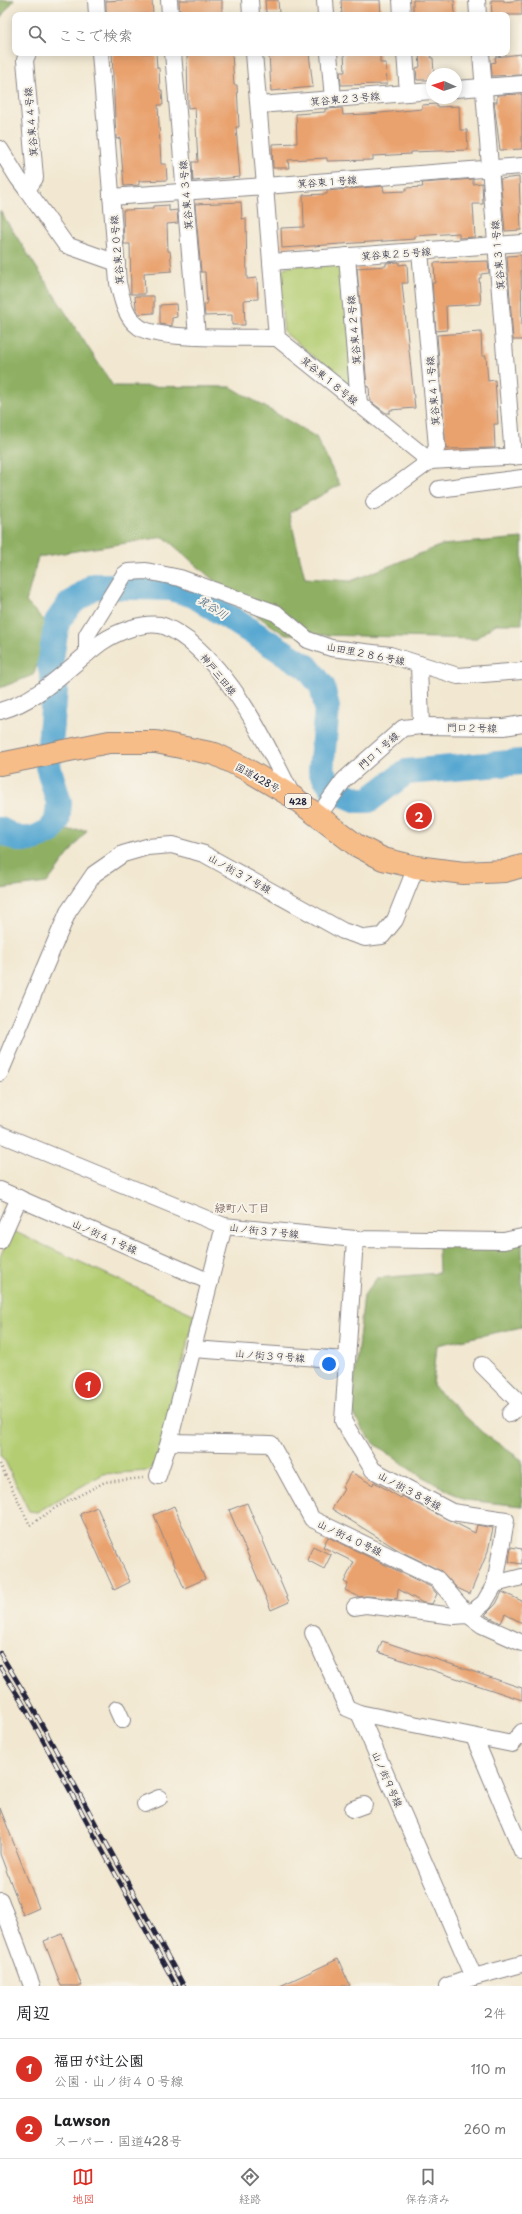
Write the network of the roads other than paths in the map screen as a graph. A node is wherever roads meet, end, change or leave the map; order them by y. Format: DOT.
graph roads {
  1 [pos="96,0"];
  2 [pos="169,0"];
  3 [pos="250,0"];
  4 [pos="325,0"];
  5 [pos="401,0"];
  6 [pos="477,0"];
  7 [pos="97,12"];
  8 [pos="170,12"];
  9 [pos="251,12"];
  10 [pos="326,12"];
  11 [pos="402,12"];
  12 [pos="478,12"];
  13 [pos="27,56"];
  14 [pos="100,56"];
  15 [pos="174,56"];
  16 [pos="254,56"];
  17 [pos="329,56"];
  18 [pos="405,56"];
  19 [pos="481,56"];
  20 [pos="522,84"];
  21 [pos="484,87"];
  22 [pos="462,89"];
  23 [pos="426,92"];
  24 [pos="408,93"];
  25 [pos="333,99"];
  26 [pos="259,105"];
  27 [pos="0,149"];
  28 [pos="522,166"];
  29 [pos="490,169"];
  30 [pos="265,186"];
  31 [pos="27,190"];
  32 [pos="185,192"];
  33 [pos="111,197"];
  34 [pos="522,243"];
  35 [pos="496,245"];
  36 [pos="420,251"];
  37 [pos="347,256"];
  38 [pos="271,262"];
  39 [pos="117,263"];
  40 [pos="197,336"];
  41 [pos="277,338"];
  42 [pos="359,404"];
  43 [pos="518,457"];
  44 [pos="430,461"];
  45 [pos="522,478"];
  46 [pos="439,489"];
  47 [pos="374,502"];
  48 [pos="87,654"];
  49 [pos="419,664"];
  50 [pos="522,671"];
  51 [pos="0,711"];
  52 [pos="522,724"];
  53 [pos="421,726"];
  54 [pos="0,764"];
  55 [pos="293,797"];
  56 [pos="323,809"];
  57 [pos="522,866"];
  58 [pos="416,867"];
  59 [pos="0,1073"];
  60 [pos="0,1134"];
  61 [pos="0,1190"];
  62 [pos="19,1198"];
  63 [pos="224,1226"];
  64 [pos="522,1237"];
  65 [pos="355,1239"];
  66 [pos="0,1241"];
  67 [pos="210,1282"];
  68 [pos="193,1349"];
  69 [pos="347,1360"];
  70 [pos="482,1365"];
  71 [pos="518,1407"];
  72 [pos="169,1442"];
  73 [pos="158,1476"];
  74 [pos="522,1577"];
  75 [pos="495,1584"];
  76 [pos="355,1607"];
  77 [pos="468,1615"];
  78 [pos="313,1633"];
  79 [pos="522,1643"];
  80 [pos="359,1713"];
  81 [pos="522,1732"];
  82 [pos="474,1736"];
  83 [pos="520,1843"];
  84 [pos="0,1900"];
  85 [pos="522,1965"];
  86 [pos="474,1976"];
  87 [pos="32,1986"];
  88 [pos="448,1986"];
  1 -- 7 [label="street"];
  2 -- 8 [label="street"];
  3 -- 9 [label="street"];
  4 -- 10 [label="street"];
  5 -- 11 [label="street"];
  6 -- 12 [label="street"];
  13 -- 31 [label="street, 箕谷東４４号線"];
  14 -- 33 [label="street, 箕谷東２０号線"];
  15 -- 32 [label="street, 箕谷東４３号線"];
  16 -- 26 [label="street"];
  17 -- 25 [label="street"];
  18 -- 24 [label="street"];
  19 -- 21 [label="street, 箕谷東３１号線"];
  20 -- 21 [label="street"];
  21 -- 22 [label="street"];
  21 -- 29 [label="street, 箕谷東３１号線"];
  23 -- 24 [label="street, 箕谷東２３号線"];
  24 -- 25 [label="street, 箕谷東２３号線"];
  25 -- 26 [label="street, 箕谷東２３号線"];
  26 -- 30 [label="street"];
  27 -- 31 [label="street"];
  28 -- 29 [label="street, 箕谷東１号線"];
  29 -- 30 [label="street, 箕谷東１号線"];
  29 -- 35 [label="street, 箕谷東３１号線"];
  30 -- 32 [label="street, 箕谷東１号線"];
  30 -- 38 [label="street"];
  31 -- 39 [label="street"];
  32 -- 33 [label="street, 箕谷東１号線"];
  32 -- 40 [label="street, 箕谷東４３号線"];
  33 -- 39 [label="street, 箕谷東２０号線"];
  34 -- 35 [label="street, 箕谷東２５号線"];
  35 -- 36 [label="street, 箕谷東２５号線"];
  35 -- 43 [label="street, 箕谷東３１号線"];
  36 -- 37 [label="street, 箕谷東２５号線"];
  36 -- 44 [label="street, 箕谷東４１号線"];
  37 -- 38 [label="street, 箕谷東２５号線"];
  37 -- 42 [label="street, 箕谷東４２号線"];
  38 -- 41 [label="street"];
  39 -- 40 [label="street, 箕谷東２０号線"];
  40 -- 41 [label="street, 箕谷東２０号線"];
  41 -- 42 [label="street, 箕谷東１８号線"];
  42 -- 44 [label="street, 箕谷東１８号線"];
  43 -- 44 [label="street"];
  44 -- 47 [label="street"];
  45 -- 46 [label="street"];
  48 -- 49 [label="street, 山田里２８６号線"];
  48 -- 51 [label="street, 神戸三田線"];
  48 -- 55 [label="street, 神戸三田線"];
  49 -- 50 [label="street, 山田里２８６号線"];
  49 -- 53 [label="street"];
  52 -- 53 [label="street, 門口２号線"];
  53 -- 56 [label="street, 門口１号線"];
  54 -- 55 [label="highway, 国道428号 / 428"];
  55 -- 56 [label="highway, 国道428号 / 428"];
  56 -- 58 [label="highway, 国道428号 / 428"];
  57 -- 58 [label="highway, 国道428号 / 428"];
  58 -- 59 [label="street, 山ノ街３７号線"];
  60 -- 63 [label="street, 山ノ街３７号線"];
  61 -- 62 [label="street, 山ノ街４１号線"];
  62 -- 66 [label="street"];
  62 -- 67 [label="street, 山ノ街４１号線"];
  63 -- 65 [label="street, 山ノ街３７号線"];
  63 -- 67 [label="street"];
  64 -- 65 [label="street, 山ノ街３７号線"];
  65 -- 69 [label="street, 山ノ街３８号線"];
  67 -- 68 [label="street"];
  68 -- 69 [label="street, 山ノ街３９号線"];
  68 -- 72 [label="street"];
  69 -- 75 [label="street, 山ノ街３８号線"];
  70 -- 71 [label="street"];
  72 -- 73 [label="street"];
  72 -- 77 [label="street, 山ノ街４０号線"];
  74 -- 75 [label="street"];
  75 -- 77 [label="street, 山ノ街３８号線"];
  76 -- 77 [label="street"];
  77 -- 79 [label="street, 山ノ街４０号線"];
  78 -- 80 [label="street"];
  80 -- 82 [label="street"];
  80 -- 86 [label="street, 山ノ街９号線"];
  81 -- 82 [label="street"];
  82 -- 83 [label="street"];
  84 -- 87 [label="street"];
  85 -- 86 [label="street"];
  86 -- 88 [label="street"];
}
